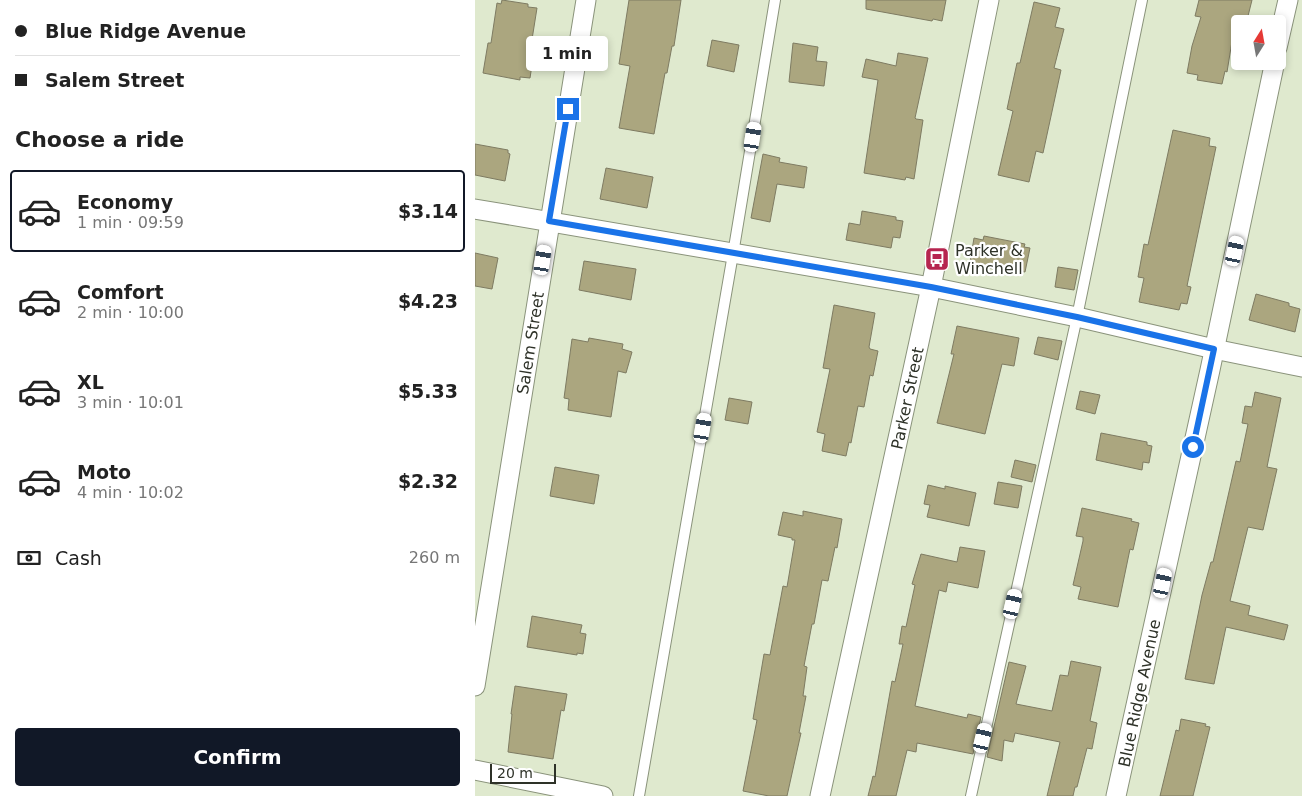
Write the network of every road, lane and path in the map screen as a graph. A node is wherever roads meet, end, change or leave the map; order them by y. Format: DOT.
graph roads {
  1 [pos="586,0"];
  2 [pos="775,0"];
  3 [pos="989,0"];
  4 [pos="1142,0"];
  5 [pos="1288,0"];
  6 [pos="1285,15"];
  7 [pos="1273,70"];
  8 [pos="475,209"];
  9 [pos="549,221"];
  10 [pos="733,254"];
  11 [pos="931,287"];
  12 [pos="1077,317"];
  13 [pos="1214,349"];
  14 [pos="1302,367"];
  15 [pos="475,686"];
  16 [pos="475,770"];
  17 [pos="603,796"];
  18 [pos="639,796"];
  19 [pos="820,796"];
  20 [pos="971,796"];
  21 [pos="1116,796"];
  1 -- 9 [label="street, Salem Street"];
  2 -- 10 [label="lane"];
  3 -- 11 [label="street, Parker Street"];
  4 -- 12 [label="lane"];
  5 -- 6 [label="street"];
  7 -- 13 [label="street, Blue Ridge Avenue"];
  8 -- 9 [label="street"];
  9 -- 10 [label="street"];
  9 -- 15 [label="street, Salem Street"];
  10 -- 11 [label="street"];
  10 -- 18 [label="lane"];
  11 -- 12 [label="street"];
  11 -- 19 [label="street, Parker Street"];
  12 -- 13 [label="street"];
  12 -- 20 [label="lane"];
  13 -- 14 [label="street"];
  13 -- 21 [label="street, Blue Ridge Avenue"];
  16 -- 17 [label="street"];
}
